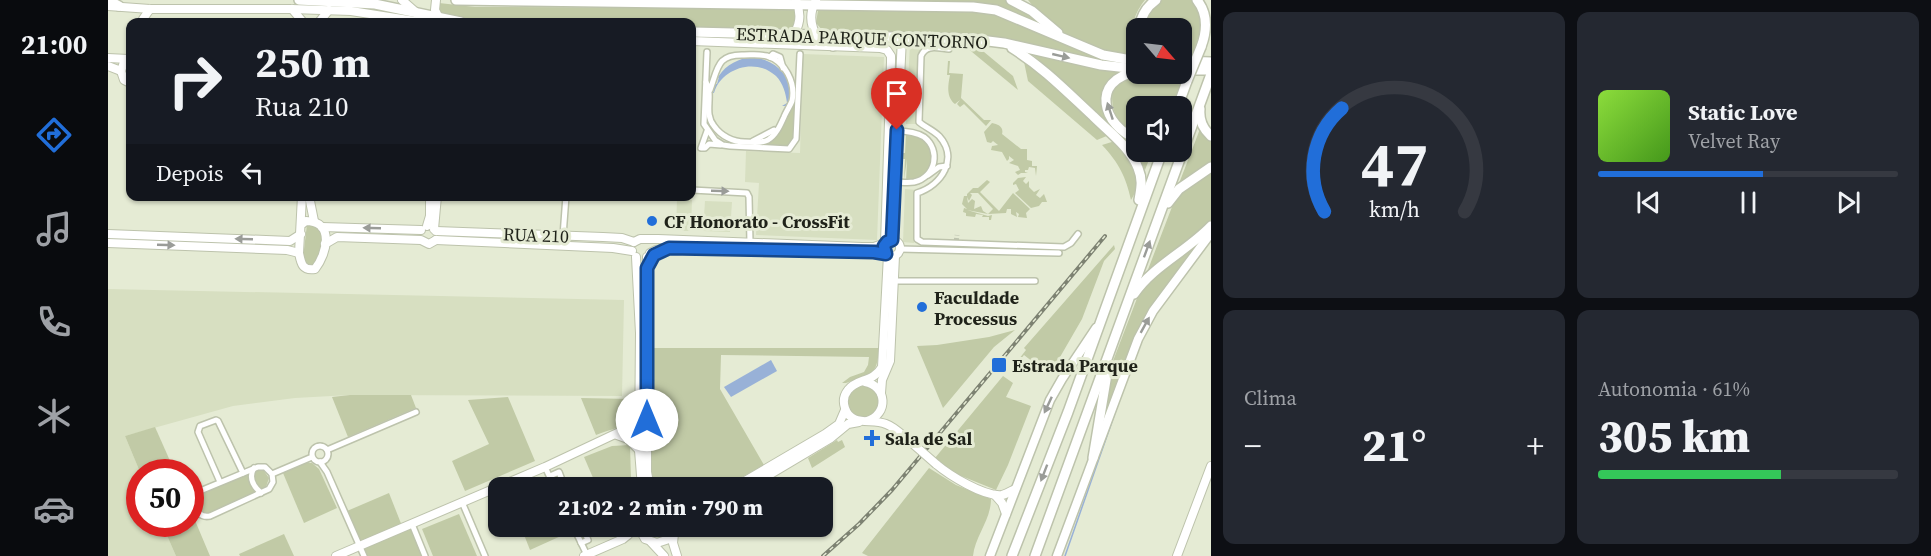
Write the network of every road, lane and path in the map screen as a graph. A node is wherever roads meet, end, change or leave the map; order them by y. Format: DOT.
graph roads {
  1 [pos="108,0"];
  2 [pos="299,0"];
  3 [pos="402,0"];
  4 [pos="408,0"];
  5 [pos="436,0"];
  6 [pos="456,0"];
  7 [pos="1011,0"];
  8 [pos="1025,0"];
  9 [pos="1156,0"];
  10 [pos="1197,0"];
  11 [pos="655,1"];
  12 [pos="797,2"];
  13 [pos="815,3"];
  14 [pos="108,6"];
  15 [pos="119,6"];
  16 [pos="135,8"];
  17 [pos="150,9"];
  18 [pos="292,9"];
  19 [pos="330,10"];
  20 [pos="1032,11"];
  21 [pos="141,18"];
  22 [pos="145,18"];
  23 [pos="300,18"];
  24 [pos="323,18"];
  25 [pos="422,18"];
  26 [pos="436,18"];
  27 [pos="1141,18"];
  28 [pos="1211,21"];
  29 [pos="696,32"];
  30 [pos="1205,34"];
  31 [pos="794,35"];
  32 [pos="816,35"];
  33 [pos="863,38"];
  34 [pos="902,38"];
  35 [pos="1063,38"];
  36 [pos="696,41"];
  37 [pos="1004,43"];
  38 [pos="786,44"];
  39 [pos="829,46"];
  40 [pos="949,49"];
  41 [pos="707,52"];
  42 [pos="800,54"];
  43 [pos="108,58"];
  44 [pos="126,59"];
  45 [pos="1126,59"];
  46 [pos="126,61"];
  47 [pos="1192,61"];
  48 [pos="1211,62"];
  49 [pos="108,66"];
  50 [pos="1126,68"];
  51 [pos="121,70"];
  52 [pos="1192,72"];
  53 [pos="1126,74"];
  54 [pos="1210,76"];
  55 [pos="126,80"];
  56 [pos="706,82"];
  57 [pos="710,90"];
  58 [pos="1182,96"];
  59 [pos="1202,102"];
  60 [pos="707,131"];
  61 [pos="893,131"];
  62 [pos="1126,133"];
  63 [pos="1211,136"];
  64 [pos="931,144"];
  65 [pos="723,145"];
  66 [pos="947,150"];
  67 [pos="1158,162"];
  68 [pos="947,166"];
  69 [pos="1211,167"];
  70 [pos="929,172"];
  71 [pos="917,181"];
  72 [pos="895,182"];
  73 [pos="696,190"];
  74 [pos="917,193"];
  75 [pos="302,201"];
  76 [pos="310,201"];
  77 [pos="429,201"];
  78 [pos="436,201"];
  79 [pos="566,201"];
  80 [pos="1161,212"];
  81 [pos="314,221"];
  82 [pos="301,225"];
  83 [pos="1211,226"];
  84 [pos="322,227"];
  85 [pos="431,231"];
  86 [pos="1211,233"];
  87 [pos="108,234"];
  88 [pos="301,234"];
  89 [pos="1078,234"];
  90 [pos="563,236"];
  91 [pos="421,240"];
  92 [pos="647,240"];
  93 [pos="1130,240"];
  94 [pos="634,242"];
  95 [pos="889,242"];
  96 [pos="108,243"];
  97 [pos="750,243"];
  98 [pos="326,244"];
  99 [pos="612,248"];
  100 [pos="669,248"];
  101 [pos="299,253"];
  102 [pos="892,253"];
  103 [pos="1059,253"];
  104 [pos="634,254"];
  105 [pos="649,255"];
  106 [pos="647,268"];
  107 [pos="638,271"];
  108 [pos="895,281"];
  109 [pos="1035,281"];
  110 [pos="1126,306"];
  111 [pos="1102,320"];
  112 [pos="644,334"];
  113 [pos="888,335"];
  114 [pos="1113,343"];
  115 [pos="887,351"];
  116 [pos="862,382"];
  117 [pos="881,393"];
  118 [pos="883,404"];
  119 [pos="845,410"];
  120 [pos="416,412"];
  121 [pos="863,421"];
  122 [pos="643,422"];
  123 [pos="888,424"];
  124 [pos="617,435"];
  125 [pos="327,450"];
  126 [pos="639,450"];
  127 [pos="312,457"];
  128 [pos="327,458"];
  129 [pos="1093,458"];
  130 [pos="320,462"];
  131 [pos="545,466"];
  132 [pos="1211,466"];
  133 [pos="254,468"];
  134 [pos="327,472"];
  135 [pos="243,473"];
  136 [pos="272,474"];
  137 [pos="550,476"];
  138 [pos="561,477"];
  139 [pos="641,477"];
  140 [pos="648,477"];
  141 [pos="752,477"];
  142 [pos="765,477"];
  143 [pos="220,482"];
  144 [pos="1015,489"];
  145 [pos="261,492"];
  146 [pos="995,495"];
  147 [pos="462,502"];
  148 [pos="1006,514"];
  149 [pos="412,524"];
  150 [pos="578,537"];
  151 [pos="587,537"];
  152 [pos="626,537"];
  153 [pos="645,537"];
  154 [pos="669,537"];
  155 [pos="674,537"];
  156 [pos="651,542"];
  157 [pos="581,543"];
  158 [pos="362,553"];
  159 [pos="336,556"];
  160 [pos="425,556"];
  161 [pos="485,556"];
  162 [pos="586,556"];
  163 [pos="664,556"];
  164 [pos="677,556"];
  165 [pos="990,556"];
  166 [pos="1012,556"];
  167 [pos="1035,556"];
  168 [pos="1057,556"];
  169 [pos="1177,556"];
  1 -- 15 [label="highway"];
  2 -- 25 [label="highway"];
  3 -- 25 [label="main road"];
  4 -- 25 [label="main road"];
  5 -- 26 [label="main road"];
  6 -- 11 [label="highway, ESTRADA PARQUE CONTORNO"];
  7 -- 20 [label="highway"];
  8 -- 20 [label="highway"];
  9 -- 27 [label="highway"];
  10 -- 30 [label="highway"];
  11 -- 12 [label="highway, ESTRADA PARQUE CONTORNO"];
  12 -- 13 [label="highway, ESTRADA PARQUE CONTORNO"];
  12 -- 31 [label="main road"];
  13 -- 32 [label="main road"];
  13 -- 35 [label="highway, ESTRADA PARQUE CONTORNO"];
  14 -- 15 [label="main road"];
  15 -- 16 [label="main road"];
  16 -- 17 [label="main road"];
  16 -- 21 [label="main road"];
  17 -- 18 [label="main road"];
  17 -- 22 [label="main road"];
  18 -- 19 [label="main road"];
  18 -- 23 [label="main road"];
  19 -- 24 [label="main road"];
  19 -- 25 [label="main road"];
  20 -- 35 [label="highway"];
  28 -- 30 [label="main road"];
  29 -- 31 [label="highway, ESTRADA PARQUE CONTORNO"];
  30 -- 58 [label="highway, bridge"];
  31 -- 32 [label="highway, ESTRADA PARQUE CONTORNO"];
  31 -- 38 [label="main road"];
  32 -- 33 [label="highway, ESTRADA PARQUE CONTORNO"];
  32 -- 39 [label="main road"];
  33 -- 34 [label="highway, ESTRADA PARQUE CONTORNO"];
  33 -- 39 [label="highway"];
  34 -- 37 [label="highway, ESTRADA PARQUE CONTORNO"];
  34 -- 61 [label="main road"];
  35 -- 45 [label="highway, ESTRADA PARQUE CONTORNO"];
  36 -- 38 [label="main road"];
  37 -- 50 [label="highway, ESTRADA PARQUE CONTORNO, one-way"];
  37 -- 93 [label="highway"];
  38 -- 39 [label="main road"];
  39 -- 61 [label="main road"];
  40 -- 66 [label="street"];
  41 -- 56 [label="street"];
  42 -- 65 [label="street"];
  43 -- 44 [label="main road"];
  46 -- 51 [label="main road"];
  47 -- 48 [label="highway"];
  49 -- 51 [label="main road"];
  51 -- 55 [label="main road"];
  52 -- 54 [label="highway"];
  62 -- 53 [label="highway, one-way"];
  54 -- 59 [label="highway"];
  56 -- 57 [label="street"];
  56 -- 60 [label="street"];
  57 -- 57 [label="street"];
  59 -- 63 [label="highway"];
  59 -- 80 [label="highway"];
  60 -- 65 [label="street"];
  60 -- 65 [label="street"];
  61 -- 64 [label="street"];
  61 -- 72 [label="main road"];
  61 -- 95 [label="main road"];
  64 -- 66 [label="street"];
  64 -- 70 [label="street"];
  66 -- 68 [label="street"];
  67 -- 93 [label="highway"];
  68 -- 70 [label="street"];
  68 -- 71 [label="street"];
  68 -- 74 [label="street"];
  69 -- 80 [label="highway"];
  70 -- 71 [label="street"];
  71 -- 72 [label="street"];
  71 -- 74 [label="street"];
  72 -- 95 [label="main road"];
  73 -- 97 [label="street, one-way"];
  74 -- 89 [label="street"];
  75 -- 82 [label="main road"];
  76 -- 81 [label="main road"];
  77 -- 85 [label="main road"];
  78 -- 85 [label="main road"];
  79 -- 90 [label="street"];
  110 -- 80 [label="highway, one-way"];
  81 -- 82 [label="main road"];
  81 -- 84 [label="main road"];
  82 -- 88 [label="main road"];
  83 -- 110 [label="highway"];
  85 -- 84 [label="main road, RUA 210, one-way"];
  84 -- 98 [label="main road"];
  85 -- 90 [label="main road, RUA 210"];
  85 -- 91 [label="main road"];
  85 -- 91 [label="main road"];
  85 -- 99 [label="main road, RUA 210"];
  129 -- 86 [label="main road, one-way"];
  88 -- 87 [label="main road, one-way"];
  88 -- 101 [label="main road"];
  90 -- 94 [label="main road, RUA 210"];
  91 -- 98 [label="main road"];
  92 -- 94 [label="main road"];
  92 -- 97 [label="main road"];
  92 -- 105 [label="main road"];
  93 -- 111 [label="highway"];
  94 -- 104 [label="main road"];
  95 -- 97 [label="main road"];
  95 -- 102 [label="main road"];
  95 -- 102 [label="main road"];
  96 -- 101 [label="main road, one-way"];
  98 -- 101 [label="main road"];
  99 -- 104 [label="main road, RUA 210"];
  99 -- 107 [label="main road"];
  100 -- 102 [label="main road"];
  100 -- 105 [label="main road"];
  100 -- 106 [label="main road"];
  102 -- 103 [label="street"];
  102 -- 108 [label="main road"];
  102 -- 113 [label="main road"];
  104 -- 105 [label="main road"];
  104 -- 107 [label="main road"];
  105 -- 106 [label="main road"];
  106 -- 112 [label="main road"];
  107 -- 112 [label="main road"];
  108 -- 109 [label="street"];
  108 -- 113 [label="main road"];
  110 -- 114 [label="highway"];
  111 -- 144 [label="main road, one-way"];
  111 -- 166 [label="highway, one-way"];
  112 -- 122 [label="main road"];
  113 -- 115 [label="main road"];
  114 -- 129 [label="highway"];
  114 -- 167 [label="highway"];
  115 -- 116 [label="main road"];
  115 -- 117 [label="main road"];
  116 -- 117 [label="main road"];
  116 -- 119 [label="main road"];
  117 -- 118 [label="main road"];
  118 -- 121 [label="main road"];
  118 -- 123 [label="main road"];
  119 -- 121 [label="main road"];
  119 -- 141 [label="main road"];
  120 -- 125 [label="street"];
  121 -- 123 [label="main road"];
  121 -- 142 [label="main road"];
  122 -- 124 [label="main road"];
  122 -- 126 [label="main road"];
  122 -- 140 [label="main road"];
  123 -- 146 [label="main road, bridge"];
  124 -- 126 [label="main road"];
  124 -- 131 [label="main road"];
  125 -- 127 [label="street"];
  125 -- 128 [label="street"];
  126 -- 139 [label="main road"];
  127 -- 130 [label="street"];
  127 -- 136 [label="street"];
  128 -- 130 [label="street"];
  128 -- 134 [label="street"];
  129 -- 168 [label="main road"];
  130 -- 134 [label="street"];
  131 -- 137 [label="street"];
  131 -- 147 [label="main road"];
  132 -- 169 [label="main road"];
  133 -- 135 [label="street"];
  133 -- 136 [label="street"];
  133 -- 145 [label="street"];
  134 -- 158 [label="street"];
  135 -- 143 [label="street"];
  135 -- 143 [label="street"];
  136 -- 145 [label="street"];
  137 -- 138 [label="street"];
  143 -- 145 [label="street"];
  144 -- 146 [label="main road"];
  144 -- 148 [label="main road"];
  146 -- 148 [label="main road"];
  147 -- 149 [label="main road"];
  147 -- 161 [label="street"];
  148 -- 165 [label="main road"];
  149 -- 158 [label="main road"];
  149 -- 160 [label="street"];
  150 -- 157 [label="street"];
  151 -- 157 [label="street"];
  152 -- 162 [label="main road"];
  153 -- 156 [label="main road"];
  154 -- 156 [label="main road"];
  155 -- 164 [label="main road"];
  156 -- 163 [label="main road"];
  157 -- 162 [label="street"];
  158 -- 159 [label="main road"];
}
